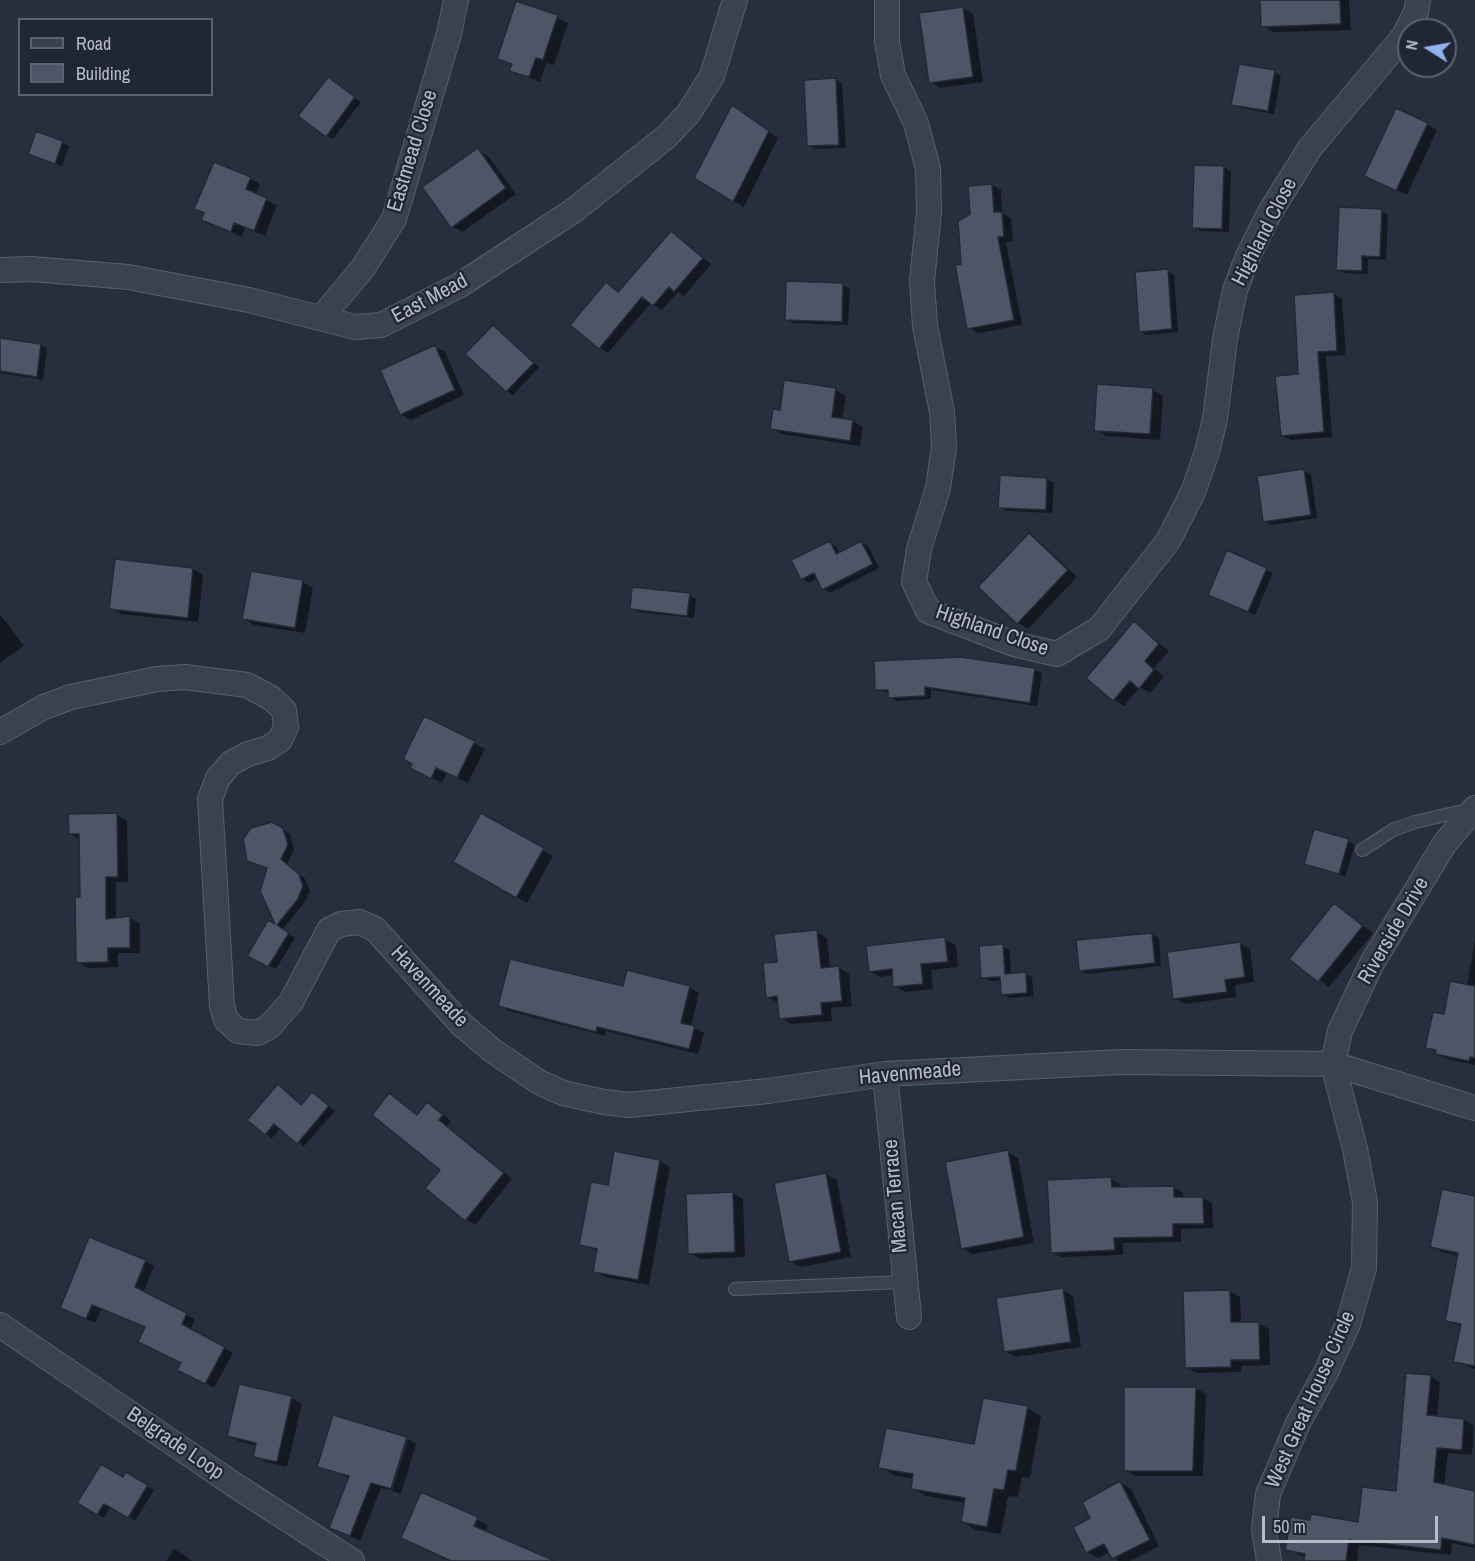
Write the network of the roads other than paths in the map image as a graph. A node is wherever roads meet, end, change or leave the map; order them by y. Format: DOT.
graph roads {
  1 [pos="456,0"];
  2 [pos="735,0"];
  3 [pos="887,0"];
  4 [pos="1418,0"];
  5 [pos="0,270"];
  6 [pos="322,317"];
  7 [pos="0,732"];
  8 [pos="1475,808"];
  9 [pos="1362,850"];
  10 [pos="1333,1064"];
  11 [pos="885,1074"];
  12 [pos="1475,1108"];
  13 [pos="904,1282"];
  14 [pos="735,1289"];
  15 [pos="909,1317"];
  16 [pos="0,1325"];
  17 [pos="352,1561"];
  18 [pos="1269,1561"];
  1 -- 6 [label="street, Eastmead Close"];
  2 -- 6 [label="street, East Mead"];
  3 -- 4 [label="street, Highland Close"];
  5 -- 6 [label="street, East Mead"];
  7 -- 11 [label="street, Havenmeade"];
  8 -- 9 [label="lane"];
  8 -- 10 [label="street, Riverside Drive"];
  10 -- 11 [label="street, Havenmeade"];
  10 -- 12 [label="street, Havenmeade"];
  10 -- 18 [label="street, West Great House Circle"];
  11 -- 13 [label="street, Macan Terrace"];
  13 -- 14 [label="lane"];
  13 -- 15 [label="street, Macan Terrace"];
  16 -- 17 [label="street, Belgrade Loop"];
}
